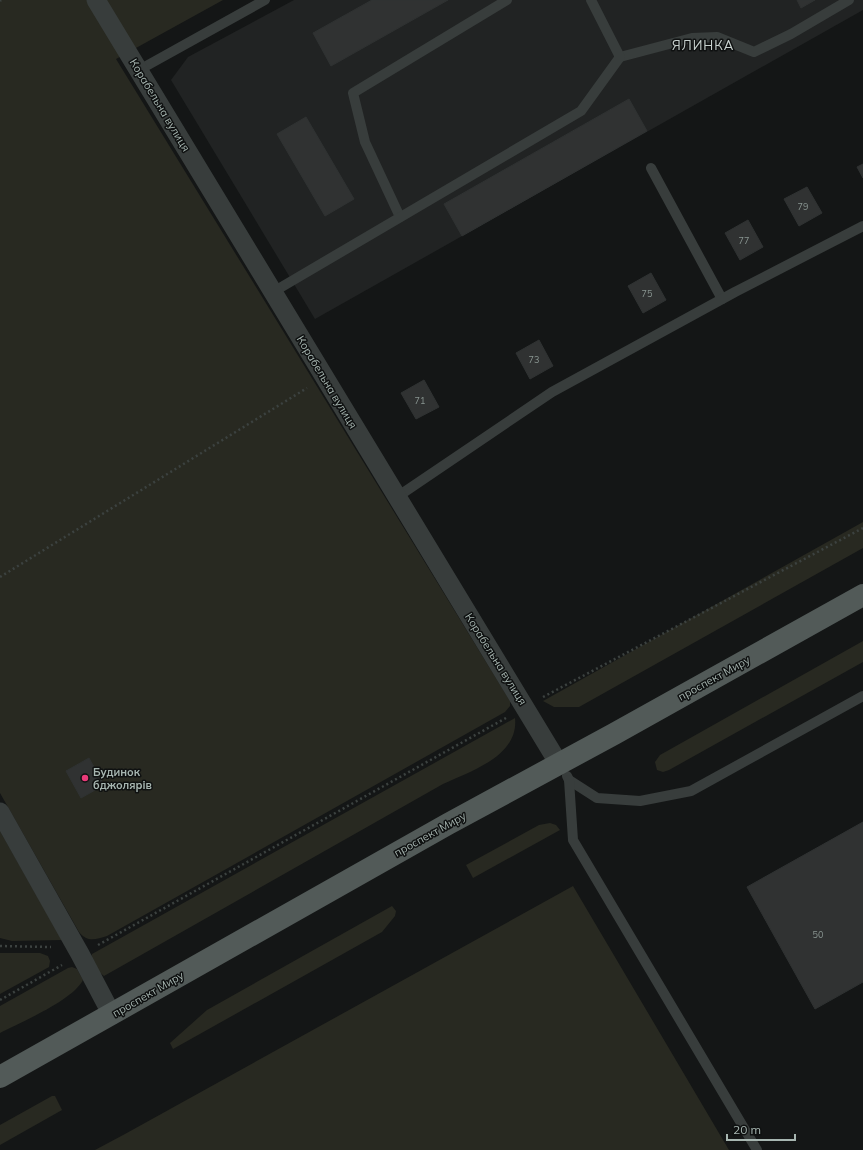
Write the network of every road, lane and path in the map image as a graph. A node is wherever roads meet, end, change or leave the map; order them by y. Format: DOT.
graph roads {
  1 [pos="96,0"];
  2 [pos="265,0"];
  3 [pos="507,0"];
  4 [pos="591,0"];
  5 [pos="849,0"];
  6 [pos="620,57"];
  7 [pos="139,70"];
  8 [pos="651,168"];
  9 [pos="400,217"];
  10 [pos="863,226"];
  11 [pos="273,292"];
  12 [pos="722,299"];
  13 [pos="324,377"];
  14 [pos="397,497"];
  15 [pos="863,528"];
  16 [pos="0,577"];
  17 [pos="863,595"];
  18 [pos="863,696"];
  19 [pos="525,707"];
  20 [pos="564,772"];
  21 [pos="0,812"];
  22 [pos="0,946"];
  23 [pos="79,951"];
  24 [pos="0,1000"];
  25 [pos="112,1015"];
  26 [pos="0,1077"];
  27 [pos="757,1150"];
  1 -- 7 [label="street, Корабельна вулиця"];
  2 -- 7 [label="lane"];
  3 -- 9 [label="lane"];
  4 -- 6 [label="lane"];
  5 -- 6 [label="lane"];
  6 -- 9 [label="lane"];
  7 -- 11 [label="street, Корабельна вулиця"];
  8 -- 12 [label="lane"];
  9 -- 11 [label="lane"];
  10 -- 12 [label="lane"];
  11 -- 13 [label="street, Корабельна вулиця"];
  12 -- 14 [label="lane"];
  13 -- 14 [label="street, Корабельна вулиця"];
  13 -- 16 [label="path"];
  14 -- 19 [label="street, Корабельна вулиця"];
  15 -- 19 [label="path"];
  17 -- 20 [label="main road, проспект Миру"];
  18 -- 20 [label="lane"];
  19 -- 20 [label="street, Корабельна вулиця"];
  19 -- 23 [label="path"];
  20 -- 25 [label="main road, проспект Миру"];
  20 -- 27 [label="lane"];
  21 -- 23 [label="street"];
  22 -- 23 [label="path"];
  23 -- 24 [label="path"];
  23 -- 25 [label="street"];
  25 -- 26 [label="main road, проспект Миру"];
}
